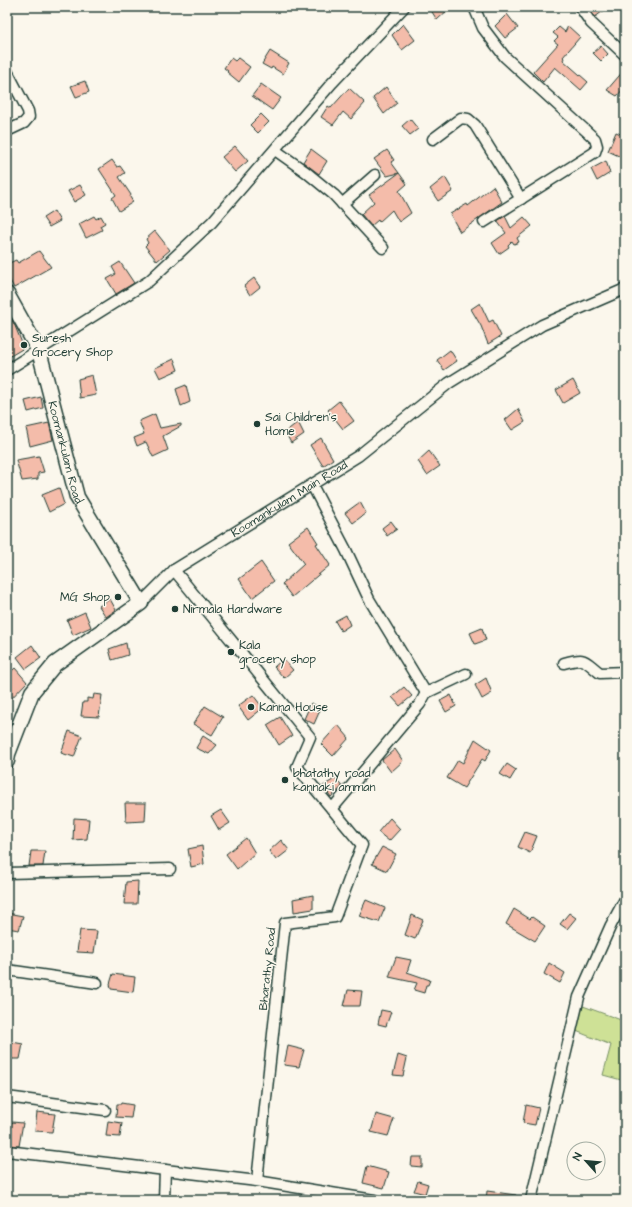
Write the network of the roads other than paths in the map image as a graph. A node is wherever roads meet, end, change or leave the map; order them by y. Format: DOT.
graph roads {
  1 [pos="404,7"];
  2 [pos="474,7"];
  3 [pos="580,7"];
  4 [pos="625,55"];
  5 [pos="7,71"];
  6 [pos="7,131"];
  7 [pos="433,139"];
  8 [pos="275,150"];
  9 [pos="375,175"];
  10 [pos="521,199"];
  11 [pos="342,204"];
  12 [pos="484,222"];
  13 [pos="383,248"];
  14 [pos="625,290"];
  15 [pos="7,294"];
  16 [pos="39,351"];
  17 [pos="7,370"];
  18 [pos="312,485"];
  19 [pos="174,570"];
  20 [pos="141,603"];
  21 [pos="564,663"];
  22 [pos="625,672"];
  23 [pos="466,674"];
  24 [pos="426,693"];
  25 [pos="7,761"];
  26 [pos="332,809"];
  27 [pos="170,870"];
  28 [pos="7,873"];
  29 [pos="625,899"];
  30 [pos="7,970"];
  31 [pos="97,983"];
  32 [pos="7,1097"];
  33 [pos="105,1110"];
  34 [pos="7,1151"];
  35 [pos="165,1170"];
  36 [pos="257,1181"];
  37 [pos="164,1200"];
  38 [pos="374,1200"];
  39 [pos="531,1200"];
  1 -- 8 [label="street"];
  2 -- 10 [label="street"];
  3 -- 4 [label="street"];
  5 -- 6 [label="street"];
  7 -- 10 [label="street"];
  8 -- 11 [label="street"];
  8 -- 16 [label="street"];
  9 -- 11 [label="street"];
  10 -- 12 [label="street"];
  11 -- 13 [label="street"];
  14 -- 18 [label="street, Koomankulam Main Road"];
  15 -- 16 [label="street, Koomankulam Road"];
  16 -- 17 [label="street"];
  16 -- 20 [label="street, Koomankulam Road"];
  18 -- 19 [label="street, Koomankulam Main Road"];
  18 -- 24 [label="street"];
  19 -- 20 [label="street, Koomankulam Main Road"];
  19 -- 26 [label="street, Bharathy Road"];
  20 -- 25 [label="street, Koomankulam Main Road"];
  21 -- 22 [label="street"];
  23 -- 24 [label="street"];
  24 -- 26 [label="street"];
  26 -- 36 [label="street, Bharathy Road"];
  27 -- 28 [label="street"];
  29 -- 39 [label="street"];
  30 -- 31 [label="street"];
  32 -- 33 [label="street"];
  34 -- 35 [label="street"];
  35 -- 36 [label="street"];
  35 -- 37 [label="street"];
  36 -- 38 [label="street"];
}
